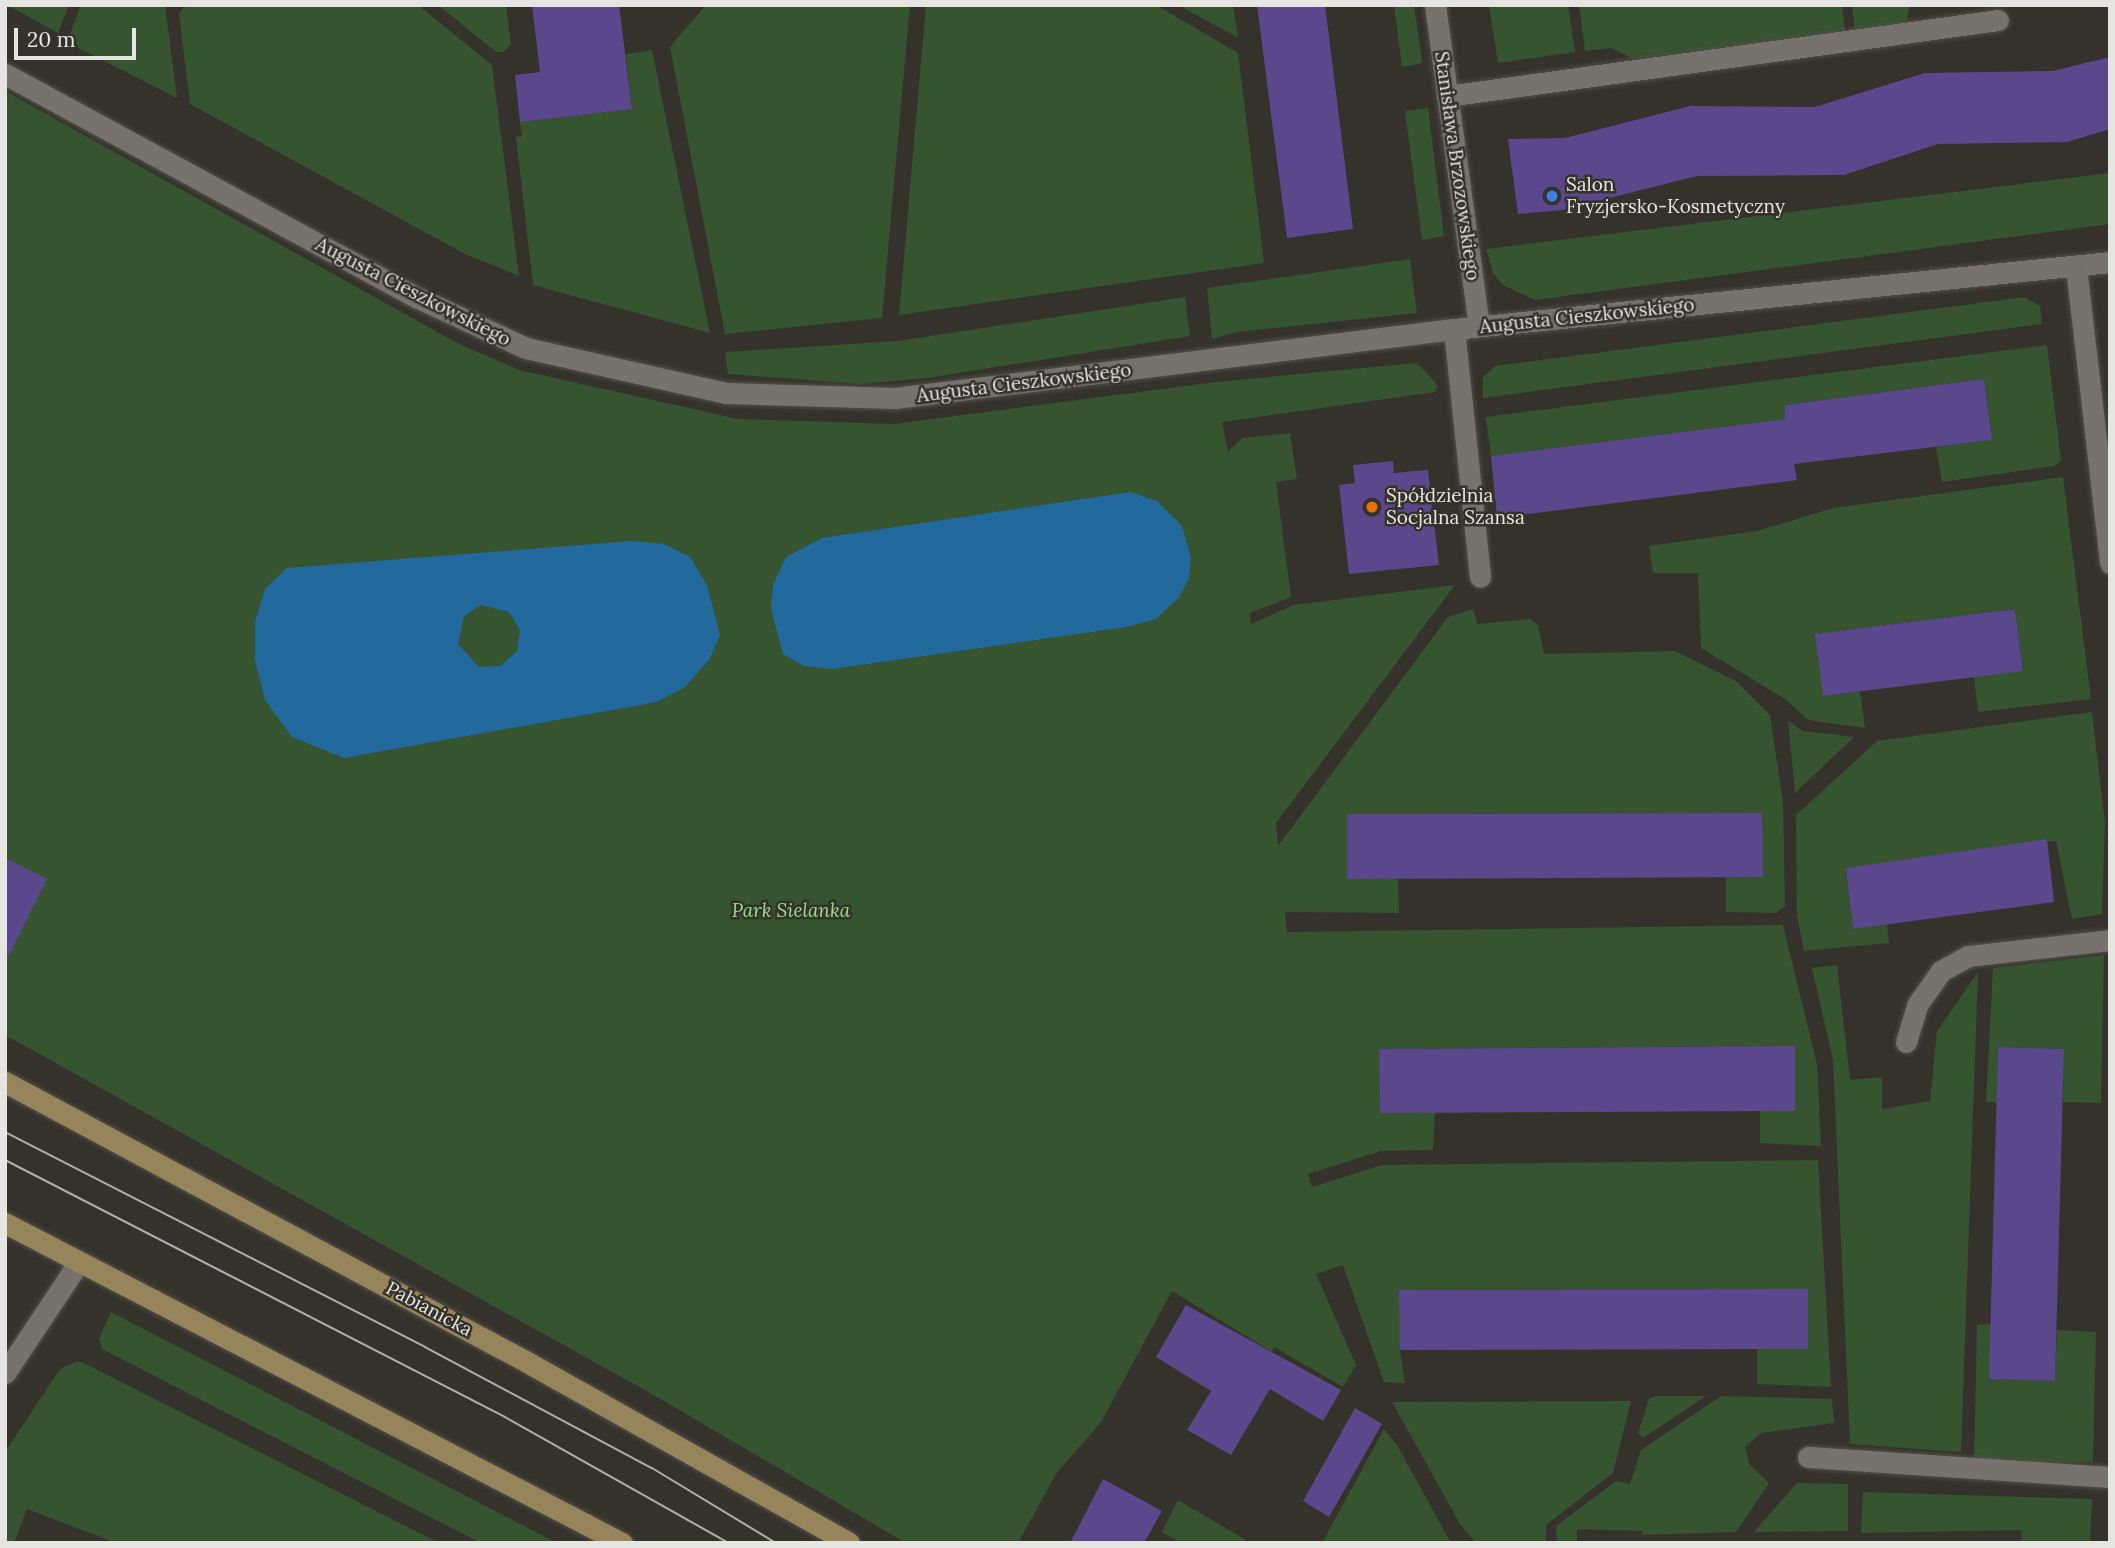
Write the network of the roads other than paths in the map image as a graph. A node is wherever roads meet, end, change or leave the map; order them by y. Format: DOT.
graph roads {
  1 [pos="1435,5"];
  2 [pos="1998,20"];
  3 [pos="5,74"];
  4 [pos="1447,96"];
  5 [pos="2110,262"];
  6 [pos="2076,267"];
  7 [pos="1479,327"];
  8 [pos="1454,329"];
  9 [pos="2107,517"];
  10 [pos="2110,563"];
  11 [pos="1480,577"];
  12 [pos="2110,940"];
  13 [pos="1906,1042"];
  14 [pos="5,1082"];
  15 [pos="5,1223"];
  16 [pos="79,1262"];
  17 [pos="5,1373"];
  18 [pos="1808,1457"];
  19 [pos="2110,1478"];
  20 [pos="622,1543"];
  21 [pos="849,1543"];
  1 -- 4 [label="street, Stanisława Brzozowskiego"];
  2 -- 4 [label="street"];
  3 -- 8 [label="street, Augusta Cieszkowskiego"];
  4 -- 7 [label="street, Stanisława Brzozowskiego"];
  5 -- 6 [label="street, Augusta Cieszkowskiego"];
  6 -- 7 [label="street, Augusta Cieszkowskiego"];
  6 -- 9 [label="street"];
  7 -- 8 [label="street, Augusta Cieszkowskiego"];
  8 -- 11 [label="street"];
  9 -- 10 [label="street"];
  12 -- 13 [label="street"];
  14 -- 21 [label="main road, Pabianicka"];
  15 -- 16 [label="main road"];
  16 -- 17 [label="street"];
  16 -- 20 [label="main road"];
  18 -- 19 [label="street"];
}
